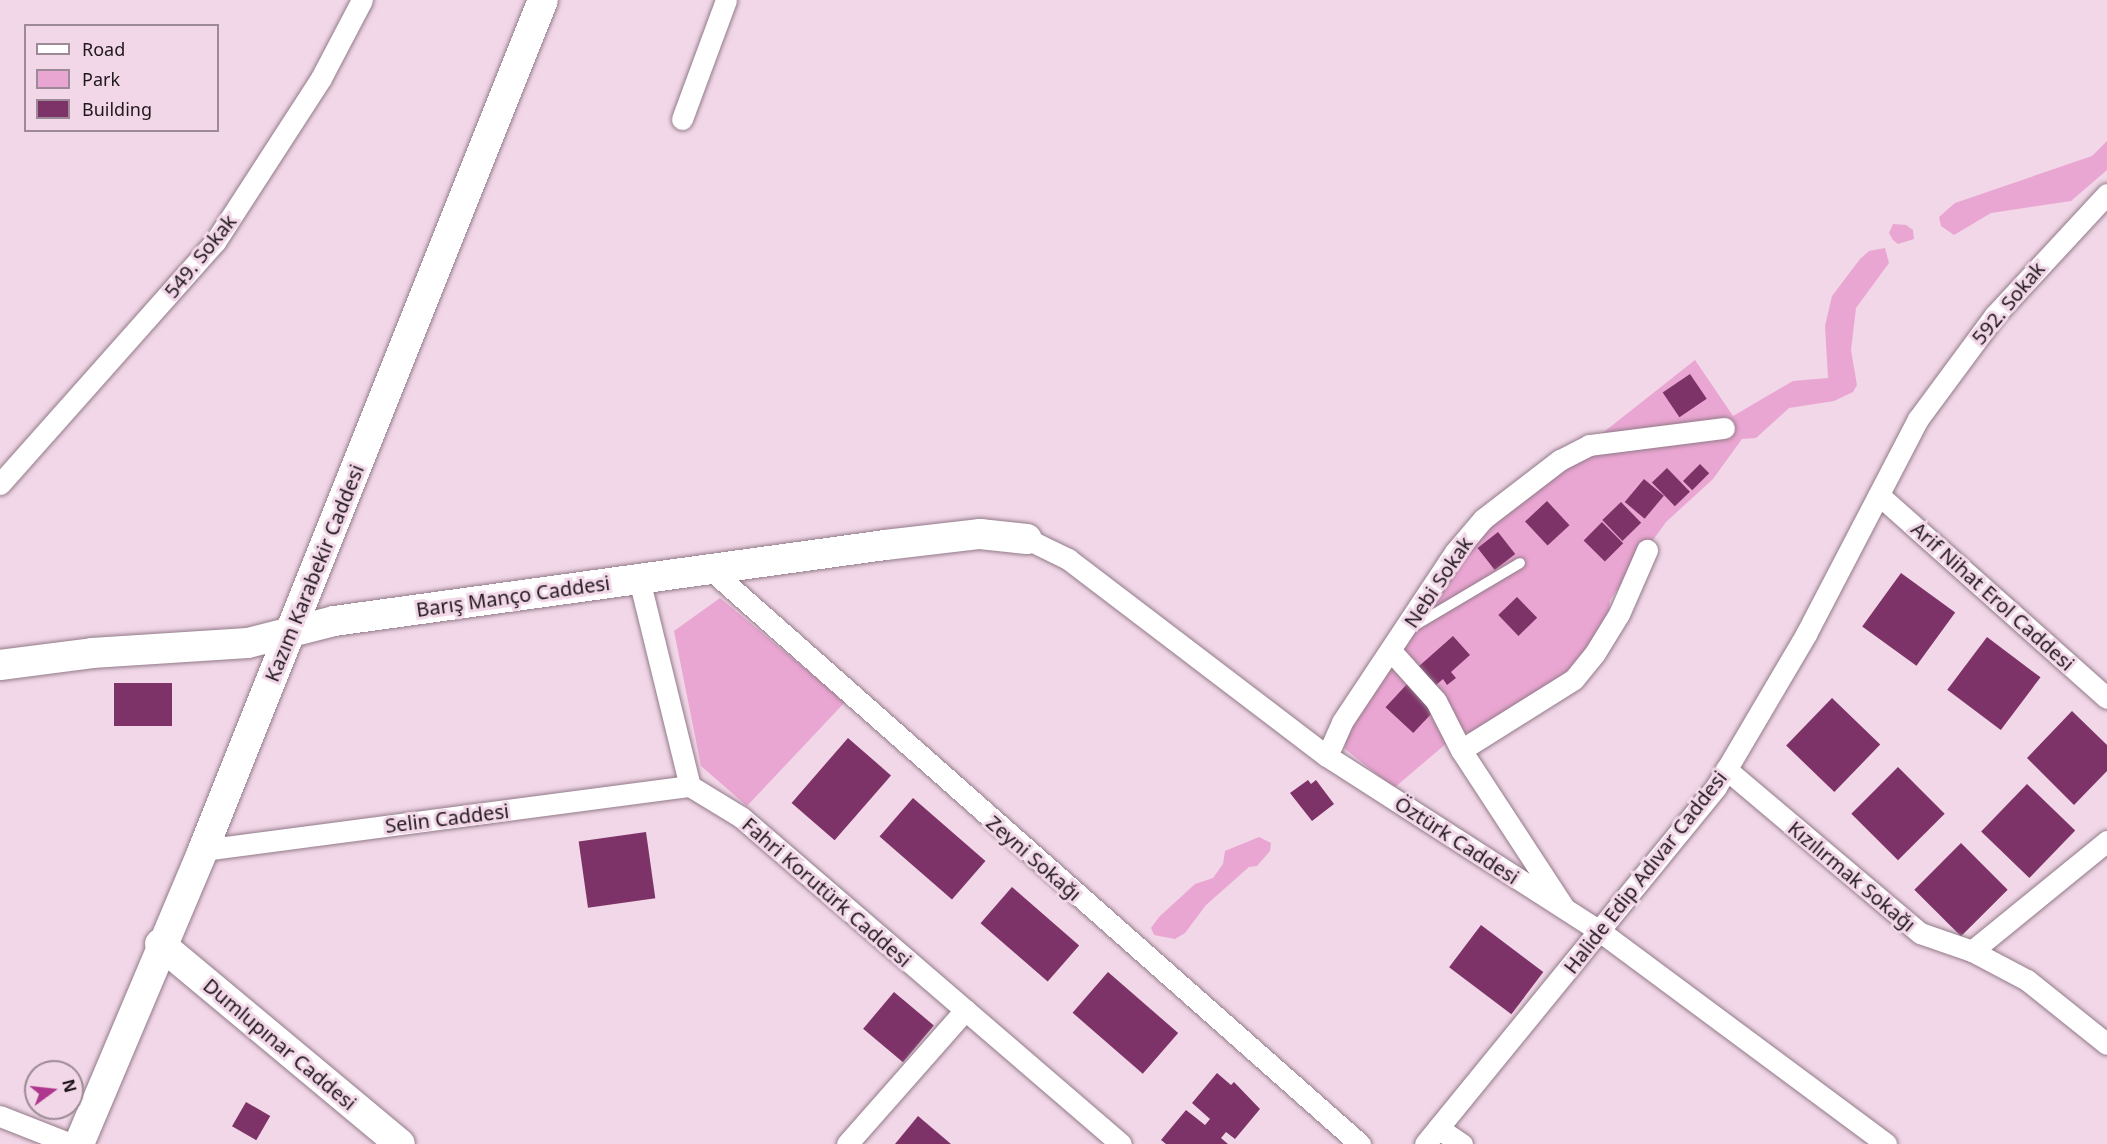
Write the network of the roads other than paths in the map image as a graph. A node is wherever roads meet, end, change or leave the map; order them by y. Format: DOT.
graph roads {
  1 [pos="362,0"];
  2 [pos="543,0"];
  3 [pos="726,0"];
  4 [pos="682,119"];
  5 [pos="2107,194"];
  6 [pos="1918,419"];
  7 [pos="1724,428"];
  8 [pos="0,484"];
  9 [pos="1879,495"];
  10 [pos="1027,539"];
  11 [pos="1647,550"];
  12 [pos="1520,563"];
  13 [pos="710,569"];
  14 [pos="639,579"];
  15 [pos="291,632"];
  16 [pos="1403,632"];
  17 [pos="1391,651"];
  18 [pos="0,665"];
  19 [pos="2107,698"];
  20 [pos="1461,750"];
  21 [pos="1327,756"];
  22 [pos="1726,769"];
  23 [pos="690,786"];
  24 [pos="2107,841"];
  25 [pos="203,850"];
  26 [pos="1565,909"];
  27 [pos="1601,932"];
  28 [pos="160,944"];
  29 [pos="1972,951"];
  30 [pos="965,1010"];
  31 [pos="2107,1044"];
  32 [pos="0,1116"];
  33 [pos="1432,1136"];
  34 [pos="71,1144"];
  35 [pos="79,1144"];
  36 [pos="400,1144"];
  37 [pos="847,1144"];
  38 [pos="1121,1144"];
  39 [pos="1360,1144"];
  40 [pos="1462,1144"];
  41 [pos="1886,1144"];
  1 -- 8 [label="street, 549. Sokak"];
  2 -- 15 [label="street, Kazım Karabekir Caddesi"];
  3 -- 4 [label="street"];
  5 -- 6 [label="street, 592. Sokak"];
  6 -- 9 [label="street, Halide Edip Adıvar Caddesi"];
  7 -- 16 [label="street, Nebi Sokak"];
  9 -- 19 [label="street, Arif Nihat Erol Caddesi"];
  9 -- 22 [label="street, Halide Edip Adıvar Caddesi"];
  10 -- 13 [label="street, Barış Manço Caddesi"];
  10 -- 21 [label="street, Öztürk Caddesi"];
  11 -- 20 [label="street"];
  12 -- 16 [label="lane"];
  13 -- 14 [label="street, Barış Manço Caddesi"];
  13 -- 39 [label="street, Zeyni Sokağı"];
  14 -- 15 [label="street, Barış Manço Caddesi"];
  14 -- 23 [label="street"];
  15 -- 18 [label="street, Barış Manço Caddesi"];
  15 -- 25 [label="street, Kazım Karabekir Caddesi"];
  16 -- 17 [label="street, Nebi Sokak"];
  17 -- 20 [label="street"];
  17 -- 21 [label="street, Nebi Sokak"];
  20 -- 26 [label="street"];
  21 -- 26 [label="street, Öztürk Caddesi"];
  22 -- 27 [label="street, Halide Edip Adıvar Caddesi"];
  22 -- 29 [label="street, Kızılırmak Sokağı"];
  23 -- 25 [label="street, Selin Caddesi"];
  23 -- 30 [label="street, Fahri Korutürk Caddesi"];
  24 -- 29 [label="street"];
  25 -- 28 [label="street, Kazım Karabekir Caddesi"];
  26 -- 27 [label="street, Öztürk Caddesi"];
  27 -- 33 [label="street, Halide Edip Adıvar Caddesi"];
  27 -- 41 [label="street, Öztürk Caddesi"];
  28 -- 35 [label="street, Kazım Karabekir Caddesi"];
  28 -- 36 [label="street, Dumlupınar Caddesi"];
  29 -- 31 [label="street, Kızılırmak Sokağı"];
  30 -- 37 [label="street"];
  30 -- 38 [label="street, Fahri Korutürk Caddesi"];
  32 -- 34 [label="street"];
  33 -- 40 [label="street"];
}
